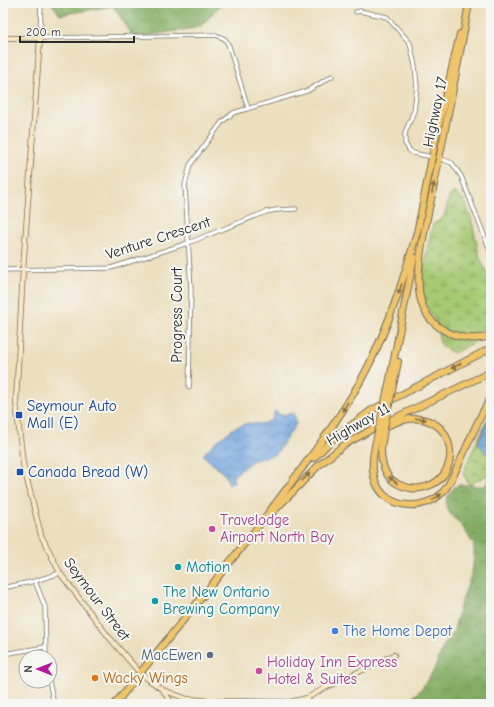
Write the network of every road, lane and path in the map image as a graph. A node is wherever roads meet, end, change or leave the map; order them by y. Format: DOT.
graph roads {
  1 [pos="41,3"];
  2 [pos="469,3"];
  3 [pos="356,12"];
  4 [pos="3,38"];
  5 [pos="40,38"];
  6 [pos="332,76"];
  7 [pos="248,108"];
  8 [pos="436,157"];
  9 [pos="296,209"];
  10 [pos="422,226"];
  11 [pos="188,243"];
  12 [pos="491,253"];
  13 [pos="3,270"];
  14 [pos="23,270"];
  15 [pos="491,336"];
  16 [pos="491,348"];
  17 [pos="491,372"];
  18 [pos="189,387"];
  19 [pos="491,398"];
  20 [pos="378,447"];
  21 [pos="333,452"];
  22 [pos="280,502"];
  23 [pos="60,573"];
  24 [pos="35,581"];
  25 [pos="3,588"];
  26 [pos="45,647"];
  27 [pos="3,654"];
  28 [pos="394,655"];
  29 [pos="140,673"];
  30 [pos="51,689"];
  31 [pos="163,690"];
  32 [pos="186,702"];
  33 [pos="54,704"];
  34 [pos="115,704"];
  35 [pos="173,704"];
  1 -- 5 [label="street, Seymour Street"];
  2 -- 8 [label="highway, Highway 17"];
  3 -- 8 [label="street"];
  4 -- 5 [label="street"];
  5 -- 7 [label="street"];
  5 -- 14 [label="street, Seymour Street"];
  6 -- 7 [label="street, Progress Court"];
  7 -- 11 [label="street, Progress Court"];
  8 -- 10 [label="highway, Highway 17"];
  8 -- 12 [label="street"];
  9 -- 11 [label="street, Venture Crescent"];
  10 -- 15 [label="highway"];
  10 -- 20 [label="highway, bridge"];
  10 -- 22 [label="highway, one-way"];
  11 -- 14 [label="street, Venture Crescent"];
  11 -- 18 [label="street, Progress Court"];
  13 -- 14 [label="street, Venture Crescent"];
  14 -- 23 [label="street, Seymour Street"];
  16 -- 22 [label="highway, Highway 11, one-way"];
  17 -- 21 [label="highway, Highway 11"];
  20 -- 19 [label="highway, one-way"];
  21 -- 20 [label="highway, one-way"];
  22 -- 21 [label="highway, Highway 11, one-way"];
  22 -- 29 [label="highway"];
  23 -- 24 [label="street"];
  23 -- 29 [label="street, Seymour Street"];
  24 -- 25 [label="street"];
  24 -- 26 [label="street"];
  26 -- 27 [label="street"];
  28 -- 32 [label="street, Seymour Street"];
  29 -- 31 [label="street, Seymour Street"];
  29 -- 34 [label="highway"];
  30 -- 33 [label="street"];
  31 -- 32 [label="street, Seymour Street"];
  31 -- 35 [label="street"];
}
